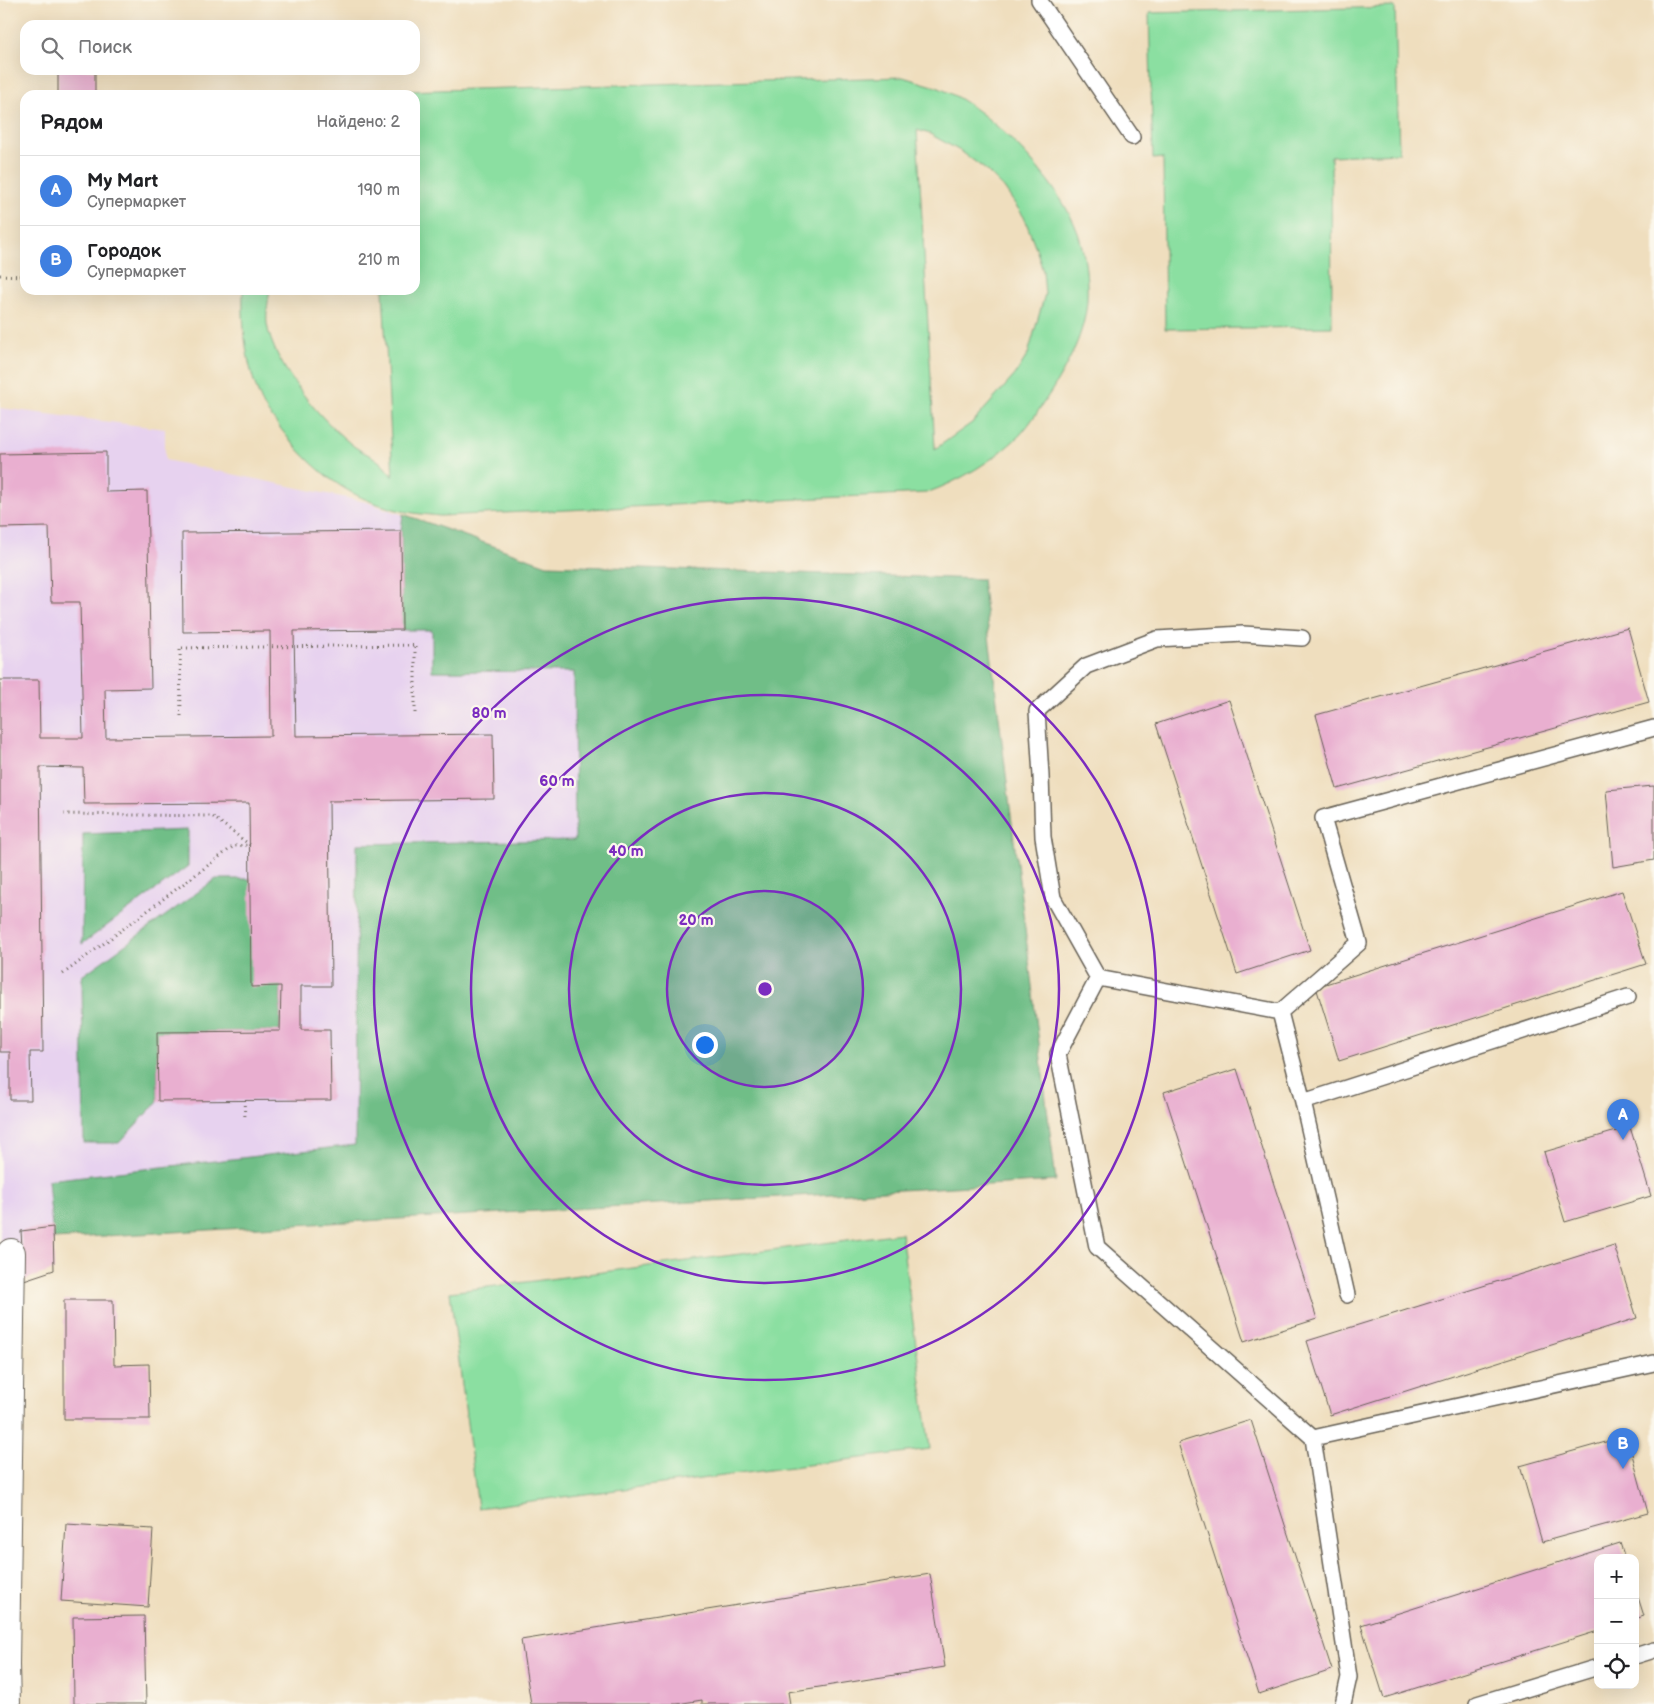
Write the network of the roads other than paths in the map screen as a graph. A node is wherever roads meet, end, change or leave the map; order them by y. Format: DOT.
graph roads {
  1 [pos="1039,0"];
  2 [pos="1132,137"];
  3 [pos="1302,638"];
  4 [pos="1654,728"];
  5 [pos="1098,978"];
  6 [pos="1628,997"];
  7 [pos="1280,1012"];
  8 [pos="1303,1102"];
  9 [pos="10,1253"];
  10 [pos="1347,1295"];
  11 [pos="1654,1363"];
  12 [pos="1312,1438"];
  13 [pos="1654,1650"];
  14 [pos="1639,1655"];
  15 [pos="3,1664"];
  16 [pos="1594,1668"];
  17 [pos="6,1704"];
  18 [pos="1343,1704"];
  19 [pos="1477,1704"];
  1 -- 2 [label="lane"];
  3 -- 5 [label="lane"];
  4 -- 7 [label="lane"];
  5 -- 7 [label="lane"];
  5 -- 12 [label="lane"];
  6 -- 8 [label="lane"];
  7 -- 8 [label="lane"];
  8 -- 10 [label="lane"];
  9 -- 15 [label="street"];
  11 -- 12 [label="lane"];
  12 -- 18 [label="lane"];
  13 -- 14 [label="lane"];
  15 -- 17 [label="street"];
  16 -- 19 [label="lane"];
}
